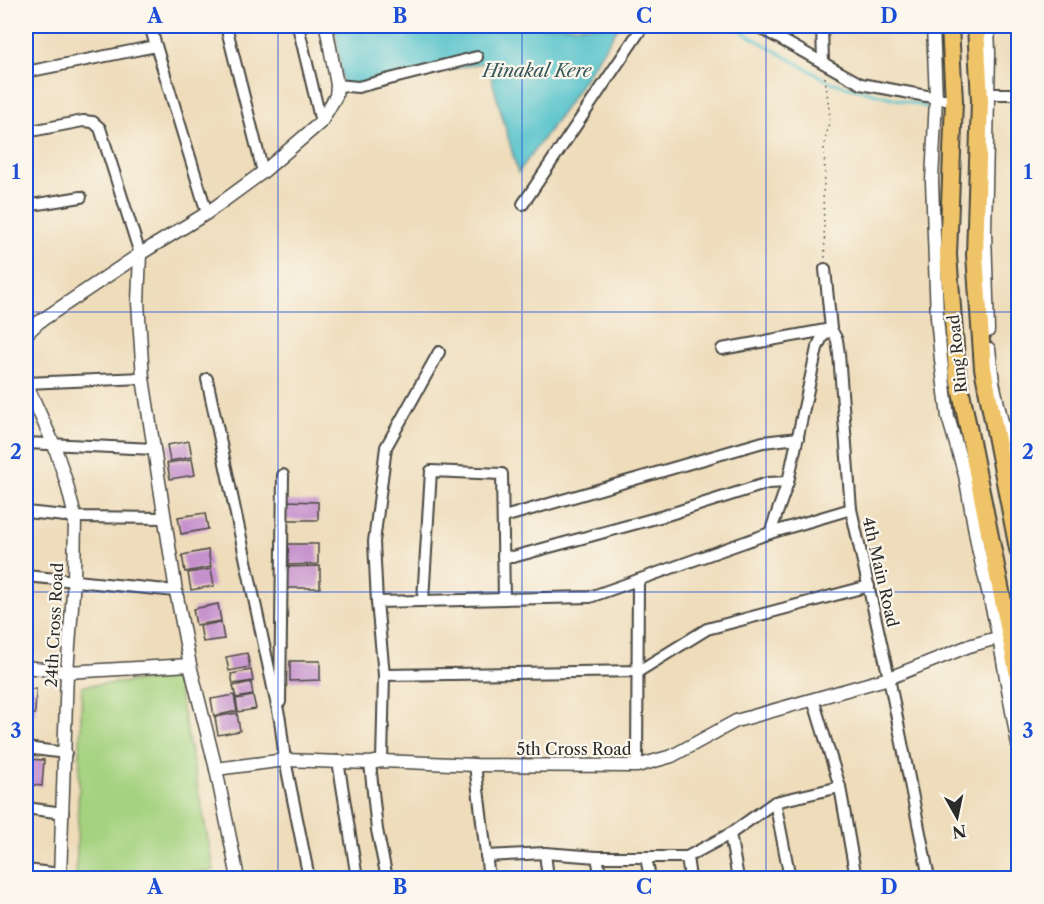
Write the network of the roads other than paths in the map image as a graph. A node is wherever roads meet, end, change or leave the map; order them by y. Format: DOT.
graph roads {
  1 [pos="150,26"];
  2 [pos="226,26"];
  3 [pos="298,26"];
  4 [pos="326,26"];
  5 [pos="643,26"];
  6 [pos="757,26"];
  7 [pos="822,26"];
  8 [pos="933,26"];
  9 [pos="950,26"];
  10 [pos="976,26"];
  11 [pos="988,26"];
  12 [pos="156,46"];
  13 [pos="477,57"];
  14 [pos="824,67"];
  15 [pos="26,72"];
  16 [pos="337,85"];
  17 [pos="988,94"];
  18 [pos="1018,94"];
  19 [pos="936,98"];
  20 [pos="954,101"];
  21 [pos="321,122"];
  22 [pos="26,132"];
  23 [pos="983,133"];
  24 [pos="263,172"];
  25 [pos="81,197"];
  26 [pos="523,204"];
  27 [pos="26,206"];
  28 [pos="207,213"];
  29 [pos="140,254"];
  30 [pos="825,269"];
  31 [pos="831,328"];
  32 [pos="26,334"];
  33 [pos="723,349"];
  34 [pos="439,352"];
  35 [pos="143,378"];
  36 [pos="207,379"];
  37 [pos="26,383"];
  38 [pos="798,438"];
  39 [pos="26,443"];
  40 [pos="54,446"];
  41 [pos="154,449"];
  42 [pos="283,475"];
  43 [pos="788,482"];
  44 [pos="1018,494"];
  45 [pos="851,509"];
  46 [pos="26,512"];
  47 [pos="75,517"];
  48 [pos="504,517"];
  49 [pos="165,518"];
  50 [pos="770,533"];
  51 [pos="1018,549"];
  52 [pos="503,556"];
  53 [pos="26,576"];
  54 [pos="74,580"];
  55 [pos="638,580"];
  56 [pos="869,586"];
  57 [pos="176,591"];
  58 [pos="504,599"];
  59 [pos="423,600"];
  60 [pos="377,602"];
  61 [pos="1009,635"];
  62 [pos="190,665"];
  63 [pos="26,667"];
  64 [pos="639,671"];
  65 [pos="67,672"];
  66 [pos="384,675"];
  67 [pos="1018,676"];
  68 [pos="889,678"];
  69 [pos="813,699"];
  70 [pos="280,720"];
  71 [pos="1018,745"];
  72 [pos="26,748"];
  73 [pos="66,753"];
  74 [pos="285,759"];
  75 [pos="376,761"];
  76 [pos="338,762"];
  77 [pos="475,765"];
  78 [pos="637,766"];
  79 [pos="216,769"];
  80 [pos="840,787"];
  81 [pos="774,802"];
  82 [pos="26,808"];
  83 [pos="63,813"];
  84 [pos="730,834"];
  85 [pos="545,854"];
  86 [pos="486,856"];
  87 [pos="597,856"];
  88 [pos="646,857"];
  89 [pos="687,857"];
  90 [pos="26,870"];
  91 [pos="61,876"];
  92 [pos="238,879"];
  93 [pos="309,879"];
  94 [pos="357,879"];
  95 [pos="387,879"];
  96 [pos="489,879"];
  97 [pos="548,879"];
  98 [pos="601,879"];
  99 [pos="650,879"];
  100 [pos="690,879"];
  101 [pos="738,879"];
  102 [pos="790,879"];
  103 [pos="856,879"];
  104 [pos="929,879"];
  1 -- 12 [label="street"];
  2 -- 24 [label="street"];
  3 -- 21 [label="street"];
  4 -- 16 [label="street"];
  5 -- 26 [label="street"];
  6 -- 14 [label="street"];
  7 -- 14 [label="street"];
  8 -- 19 [label="street"];
  9 -- 20 [label="highway, Ring Road"];
  10 -- 23 [label="highway, Ring Road"];
  11 -- 17 [label="street"];
  12 -- 15 [label="street"];
  12 -- 28 [label="street"];
  13 -- 16 [label="street"];
  14 -- 19 [label="street"];
  16 -- 21 [label="street"];
  17 -- 18 [label="street"];
  17 -- 23 [label="street"];
  19 -- 20 [label="street"];
  19 -- 61 [label="street"];
  20 -- 61 [label="highway, Ring Road"];
  21 -- 24 [label="street"];
  22 -- 29 [label="street"];
  23 -- 44 [label="street"];
  23 -- 51 [label="highway, Ring Road"];
  24 -- 28 [label="street"];
  25 -- 27 [label="street"];
  28 -- 29 [label="street"];
  29 -- 32 [label="street"];
  29 -- 35 [label="street"];
  30 -- 31 [label="street, 4th Main Road"];
  31 -- 33 [label="street"];
  31 -- 38 [label="street"];
  31 -- 45 [label="street, 4th Main Road"];
  34 -- 60 [label="street"];
  35 -- 37 [label="street"];
  35 -- 41 [label="street"];
  36 -- 70 [label="street"];
  37 -- 40 [label="street, 24th Cross Road"];
  38 -- 43 [label="street"];
  38 -- 48 [label="street"];
  39 -- 40 [label="street"];
  40 -- 41 [label="street"];
  40 -- 47 [label="street, 24th Cross Road"];
  41 -- 49 [label="street"];
  42 -- 70 [label="street"];
  43 -- 50 [label="street"];
  43 -- 52 [label="street"];
  45 -- 50 [label="street"];
  45 -- 56 [label="street, 4th Main Road"];
  46 -- 47 [label="street"];
  47 -- 49 [label="street"];
  47 -- 54 [label="street, 24th Cross Road"];
  48 -- 52 [label="street"];
  48 -- 59 [label="street"];
  49 -- 57 [label="street"];
  50 -- 55 [label="street"];
  52 -- 58 [label="street"];
  53 -- 54 [label="street"];
  54 -- 57 [label="street"];
  54 -- 65 [label="street, 24th Cross Road"];
  55 -- 58 [label="street"];
  55 -- 64 [label="street"];
  56 -- 64 [label="street"];
  56 -- 68 [label="street, 4th Main Road"];
  57 -- 62 [label="street"];
  58 -- 59 [label="street"];
  59 -- 60 [label="street"];
  60 -- 66 [label="street"];
  61 -- 67 [label="highway, Ring Road"];
  61 -- 68 [label="street, 5th Cross Road"];
  61 -- 71 [label="street"];
  62 -- 65 [label="street"];
  62 -- 79 [label="street"];
  63 -- 65 [label="street"];
  64 -- 66 [label="street"];
  64 -- 78 [label="street"];
  65 -- 73 [label="street, 24th Cross Road"];
  66 -- 75 [label="street"];
  68 -- 69 [label="street, 5th Cross Road"];
  68 -- 104 [label="street, 4th Main Road"];
  69 -- 78 [label="street, 5th Cross Road"];
  69 -- 80 [label="street"];
  70 -- 74 [label="street"];
  72 -- 73 [label="street"];
  73 -- 83 [label="street, 24th Cross Road"];
  74 -- 76 [label="street, 5th Cross Road"];
  74 -- 79 [label="street, 5th Cross Road"];
  74 -- 93 [label="street"];
  75 -- 76 [label="street, 5th Cross Road"];
  75 -- 77 [label="street, 5th Cross Road"];
  75 -- 95 [label="street"];
  76 -- 94 [label="street"];
  77 -- 78 [label="street, 5th Cross Road"];
  77 -- 86 [label="street"];
  79 -- 92 [label="street"];
  80 -- 81 [label="street"];
  80 -- 103 [label="street"];
  81 -- 84 [label="street"];
  81 -- 102 [label="street"];
  82 -- 83 [label="street"];
  83 -- 91 [label="street, 24th Cross Road"];
  84 -- 89 [label="street"];
  84 -- 101 [label="street"];
  85 -- 86 [label="street"];
  85 -- 87 [label="street"];
  85 -- 97 [label="street"];
  86 -- 96 [label="street"];
  87 -- 88 [label="street"];
  87 -- 98 [label="street"];
  88 -- 89 [label="street"];
  88 -- 99 [label="street"];
  89 -- 100 [label="street"];
  90 -- 91 [label="street"];
}
